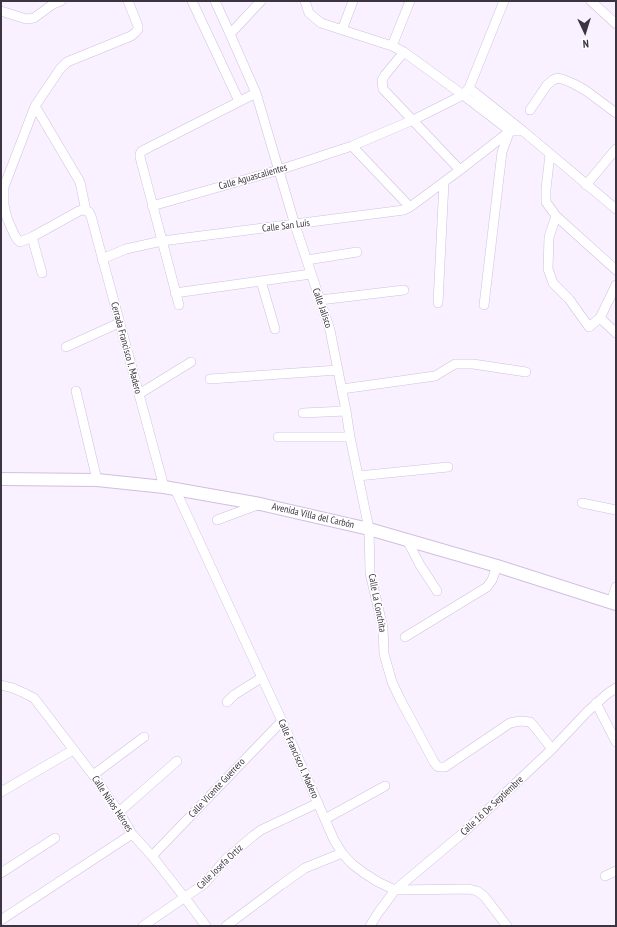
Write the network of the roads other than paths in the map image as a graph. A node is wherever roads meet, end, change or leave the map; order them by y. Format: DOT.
graph roads {
  1 [pos="61,1"];
  2 [pos="128,1"];
  3 [pos="192,1"];
  4 [pos="214,1"];
  5 [pos="261,1"];
  6 [pos="304,1"];
  7 [pos="353,1"];
  8 [pos="410,1"];
  9 [pos="504,1"];
  10 [pos="591,1"];
  11 [pos="1,11"];
  12 [pos="616,24"];
  13 [pos="342,30"];
  14 [pos="230,34"];
  15 [pos="392,46"];
  16 [pos="404,52"];
  17 [pos="466,92"];
  18 [pos="256,93"];
  19 [pos="239,101"];
  20 [pos="35,106"];
  21 [pos="530,110"];
  22 [pos="616,113"];
  23 [pos="413,120"];
  24 [pos="510,131"];
  25 [pos="523,131"];
  26 [pos="352,146"];
  27 [pos="616,149"];
  28 [pos="550,154"];
  29 [pos="279,170"];
  30 [pos="460,170"];
  31 [pos="444,182"];
  32 [pos="586,185"];
  33 [pos="152,206"];
  34 [pos="410,207"];
  35 [pos="616,209"];
  36 [pos="86,211"];
  37 [pos="556,216"];
  38 [pos="295,225"];
  39 [pos="32,237"];
  40 [pos="162,242"];
  41 [pos="357,252"];
  42 [pos="102,259"];
  43 [pos="307,260"];
  44 [pos="616,270"];
  45 [pos="42,274"];
  46 [pos="311,274"];
  47 [pos="261,281"];
  48 [pos="616,285"];
  49 [pos="404,290"];
  50 [pos="175,293"];
  51 [pos="320,300"];
  52 [pos="438,303"];
  53 [pos="484,305"];
  54 [pos="178,306"];
  55 [pos="600,318"];
  56 [pos="119,323"];
  57 [pos="275,330"];
  58 [pos="616,333"];
  59 [pos="66,347"];
  60 [pos="191,362"];
  61 [pos="338,370"];
  62 [pos="526,372"];
  63 [pos="210,379"];
  64 [pos="342,389"];
  65 [pos="76,391"];
  66 [pos="138,394"];
  67 [pos="346,411"];
  68 [pos="303,413"];
  69 [pos="278,437"];
  70 [pos="350,437"];
  71 [pos="448,467"];
  72 [pos="358,476"];
  73 [pos="1,479"];
  74 [pos="97,480"];
  75 [pos="170,488"];
  76 [pos="260,504"];
  77 [pos="582,504"];
  78 [pos="616,510"];
  79 [pos="217,520"];
  80 [pos="369,529"];
  81 [pos="407,540"];
  82 [pos="497,566"];
  83 [pos="616,587"];
  84 [pos="437,591"];
  85 [pos="613,603"];
  86 [pos="405,637"];
  87 [pos="261,678"];
  88 [pos="1,684"];
  89 [pos="616,688"];
  90 [pos="227,702"];
  91 [pos="596,704"];
  92 [pos="282,721"];
  93 [pos="144,737"];
  94 [pos="616,742"];
  95 [pos="552,749"];
  96 [pos="73,750"];
  97 [pos="177,761"];
  98 [pos="93,775"];
  99 [pos="385,786"];
  100 [pos="1,792"];
  101 [pos="318,803"];
  102 [pos="119,812"];
  103 [pos="325,819"];
  104 [pos="132,834"];
  105 [pos="55,838"];
  106 [pos="342,853"];
  107 [pos="152,856"];
  108 [pos="616,871"];
  109 [pos="1,873"];
  110 [pos="605,876"];
  111 [pos="395,890"];
  112 [pos="185,898"];
  113 [pos="1,920"];
  114 [pos="143,926"];
  115 [pos="206,926"];
  116 [pos="226,926"];
  117 [pos="370,926"];
  118 [pos="507,926"];
  1 -- 11 [label="street"];
  2 -- 20 [label="street"];
  3 -- 19 [label="street"];
  4 -- 14 [label="street, Calle Jalisco"];
  5 -- 14 [label="street"];
  6 -- 13 [label="street"];
  7 -- 13 [label="street"];
  8 -- 15 [label="street"];
  9 -- 17 [label="street"];
  10 -- 12 [label="street"];
  13 -- 15 [label="street"];
  14 -- 18 [label="street, Calle Jalisco"];
  15 -- 16 [label="street"];
  16 -- 17 [label="street"];
  16 -- 23 [label="street"];
  17 -- 23 [label="street, Calle Aguascalientes"];
  17 -- 24 [label="street"];
  17 -- 25 [label="street"];
  18 -- 19 [label="street"];
  18 -- 29 [label="street, Calle Jalisco"];
  19 -- 33 [label="street"];
  20 -- 36 [label="street, Cerrada Francisco I. Madero"];
  20 -- 39 [label="street"];
  21 -- 22 [label="street"];
  23 -- 26 [label="street, Calle Aguascalientes"];
  23 -- 30 [label="street"];
  24 -- 25 [label="street"];
  24 -- 30 [label="street"];
  24 -- 53 [label="street"];
  25 -- 28 [label="street"];
  26 -- 29 [label="street, Calle Aguascalientes"];
  26 -- 34 [label="street"];
  27 -- 32 [label="street"];
  28 -- 32 [label="street"];
  28 -- 37 [label="street"];
  29 -- 33 [label="street, Calle Aguascalientes"];
  29 -- 38 [label="street, Calle Jalisco"];
  30 -- 31 [label="street"];
  31 -- 34 [label="street"];
  31 -- 52 [label="street"];
  32 -- 35 [label="street"];
  33 -- 40 [label="street"];
  34 -- 38 [label="street, Calle San Luis"];
  36 -- 39 [label="street"];
  36 -- 42 [label="street, Cerrada Francisco I. Madero"];
  37 -- 44 [label="street"];
  37 -- 55 [label="street"];
  38 -- 40 [label="street, Calle San Luis"];
  38 -- 43 [label="street, Calle Jalisco"];
  39 -- 45 [label="street"];
  40 -- 42 [label="street, Calle San Luis"];
  40 -- 50 [label="street"];
  41 -- 43 [label="street"];
  42 -- 56 [label="street, Cerrada Francisco I. Madero"];
  43 -- 46 [label="street, Calle Jalisco"];
  46 -- 47 [label="street"];
  46 -- 51 [label="street, Calle Jalisco"];
  47 -- 50 [label="street"];
  47 -- 57 [label="street"];
  48 -- 55 [label="street"];
  49 -- 51 [label="street"];
  50 -- 54 [label="street"];
  51 -- 61 [label="street, Calle Jalisco"];
  55 -- 58 [label="street"];
  56 -- 59 [label="street"];
  56 -- 66 [label="street, Cerrada Francisco I. Madero"];
  60 -- 66 [label="street"];
  61 -- 63 [label="street"];
  61 -- 64 [label="street, Calle Jalisco"];
  62 -- 64 [label="street"];
  64 -- 67 [label="street, Calle Jalisco"];
  65 -- 74 [label="street"];
  66 -- 75 [label="street, Cerrada Francisco I. Madero"];
  67 -- 68 [label="street"];
  67 -- 70 [label="street, Calle Jalisco"];
  69 -- 70 [label="street"];
  70 -- 72 [label="street, Calle Jalisco"];
  71 -- 72 [label="street"];
  72 -- 80 [label="street, Calle Jalisco"];
  73 -- 74 [label="main road, Avenida Villa del Carbón"];
  74 -- 75 [label="main road, Avenida Villa del Carbón"];
  75 -- 76 [label="main road, Avenida Villa del Carbón"];
  75 -- 87 [label="street, Calle Francisco I. Madero"];
  76 -- 79 [label="street"];
  76 -- 80 [label="main road, Avenida Villa del Carbón"];
  77 -- 78 [label="street"];
  80 -- 81 [label="main road, Avenida Villa del Carbón"];
  80 -- 95 [label="street, Calle La Conchita"];
  81 -- 82 [label="main road, Avenida Villa del Carbón"];
  81 -- 84 [label="street"];
  82 -- 85 [label="main road, Avenida Villa del Carbón"];
  82 -- 86 [label="street"];
  83 -- 85 [label="street"];
  87 -- 90 [label="street"];
  87 -- 92 [label="street, Calle Francisco I. Madero"];
  88 -- 96 [label="street, Calle Niños Héroes"];
  89 -- 91 [label="street, Calle 16 De Septiembre"];
  91 -- 94 [label="street"];
  91 -- 95 [label="street, Calle 16 De Septiembre"];
  92 -- 101 [label="street, Calle Francisco I. Madero"];
  92 -- 107 [label="street, Calle Vicente Guerrero"];
  93 -- 98 [label="street"];
  95 -- 111 [label="street, Calle 16 De Septiembre"];
  96 -- 98 [label="street, Calle Niños Héroes"];
  96 -- 100 [label="street"];
  97 -- 102 [label="street"];
  98 -- 102 [label="street, Calle Niños Héroes"];
  99 -- 103 [label="street"];
  101 -- 103 [label="street, Calle Francisco I. Madero"];
  101 -- 112 [label="street, Calle Josefa Ortiz"];
  102 -- 104 [label="street, Calle Niños Héroes"];
  103 -- 106 [label="street, Calle Francisco I. Madero"];
  104 -- 107 [label="street, Calle Niños Héroes"];
  104 -- 113 [label="street"];
  105 -- 109 [label="street"];
  106 -- 111 [label="street, Calle Francisco I. Madero"];
  106 -- 116 [label="street"];
  107 -- 112 [label="street, Calle Niños Héroes"];
  108 -- 110 [label="street"];
  111 -- 117 [label="street, Calle 16 De Septiembre"];
  111 -- 118 [label="street, Calle Francisco I. Madero"];
  112 -- 114 [label="street, Calle Josefa Ortiz"];
  112 -- 115 [label="street, Calle Niños Héroes"];
}
